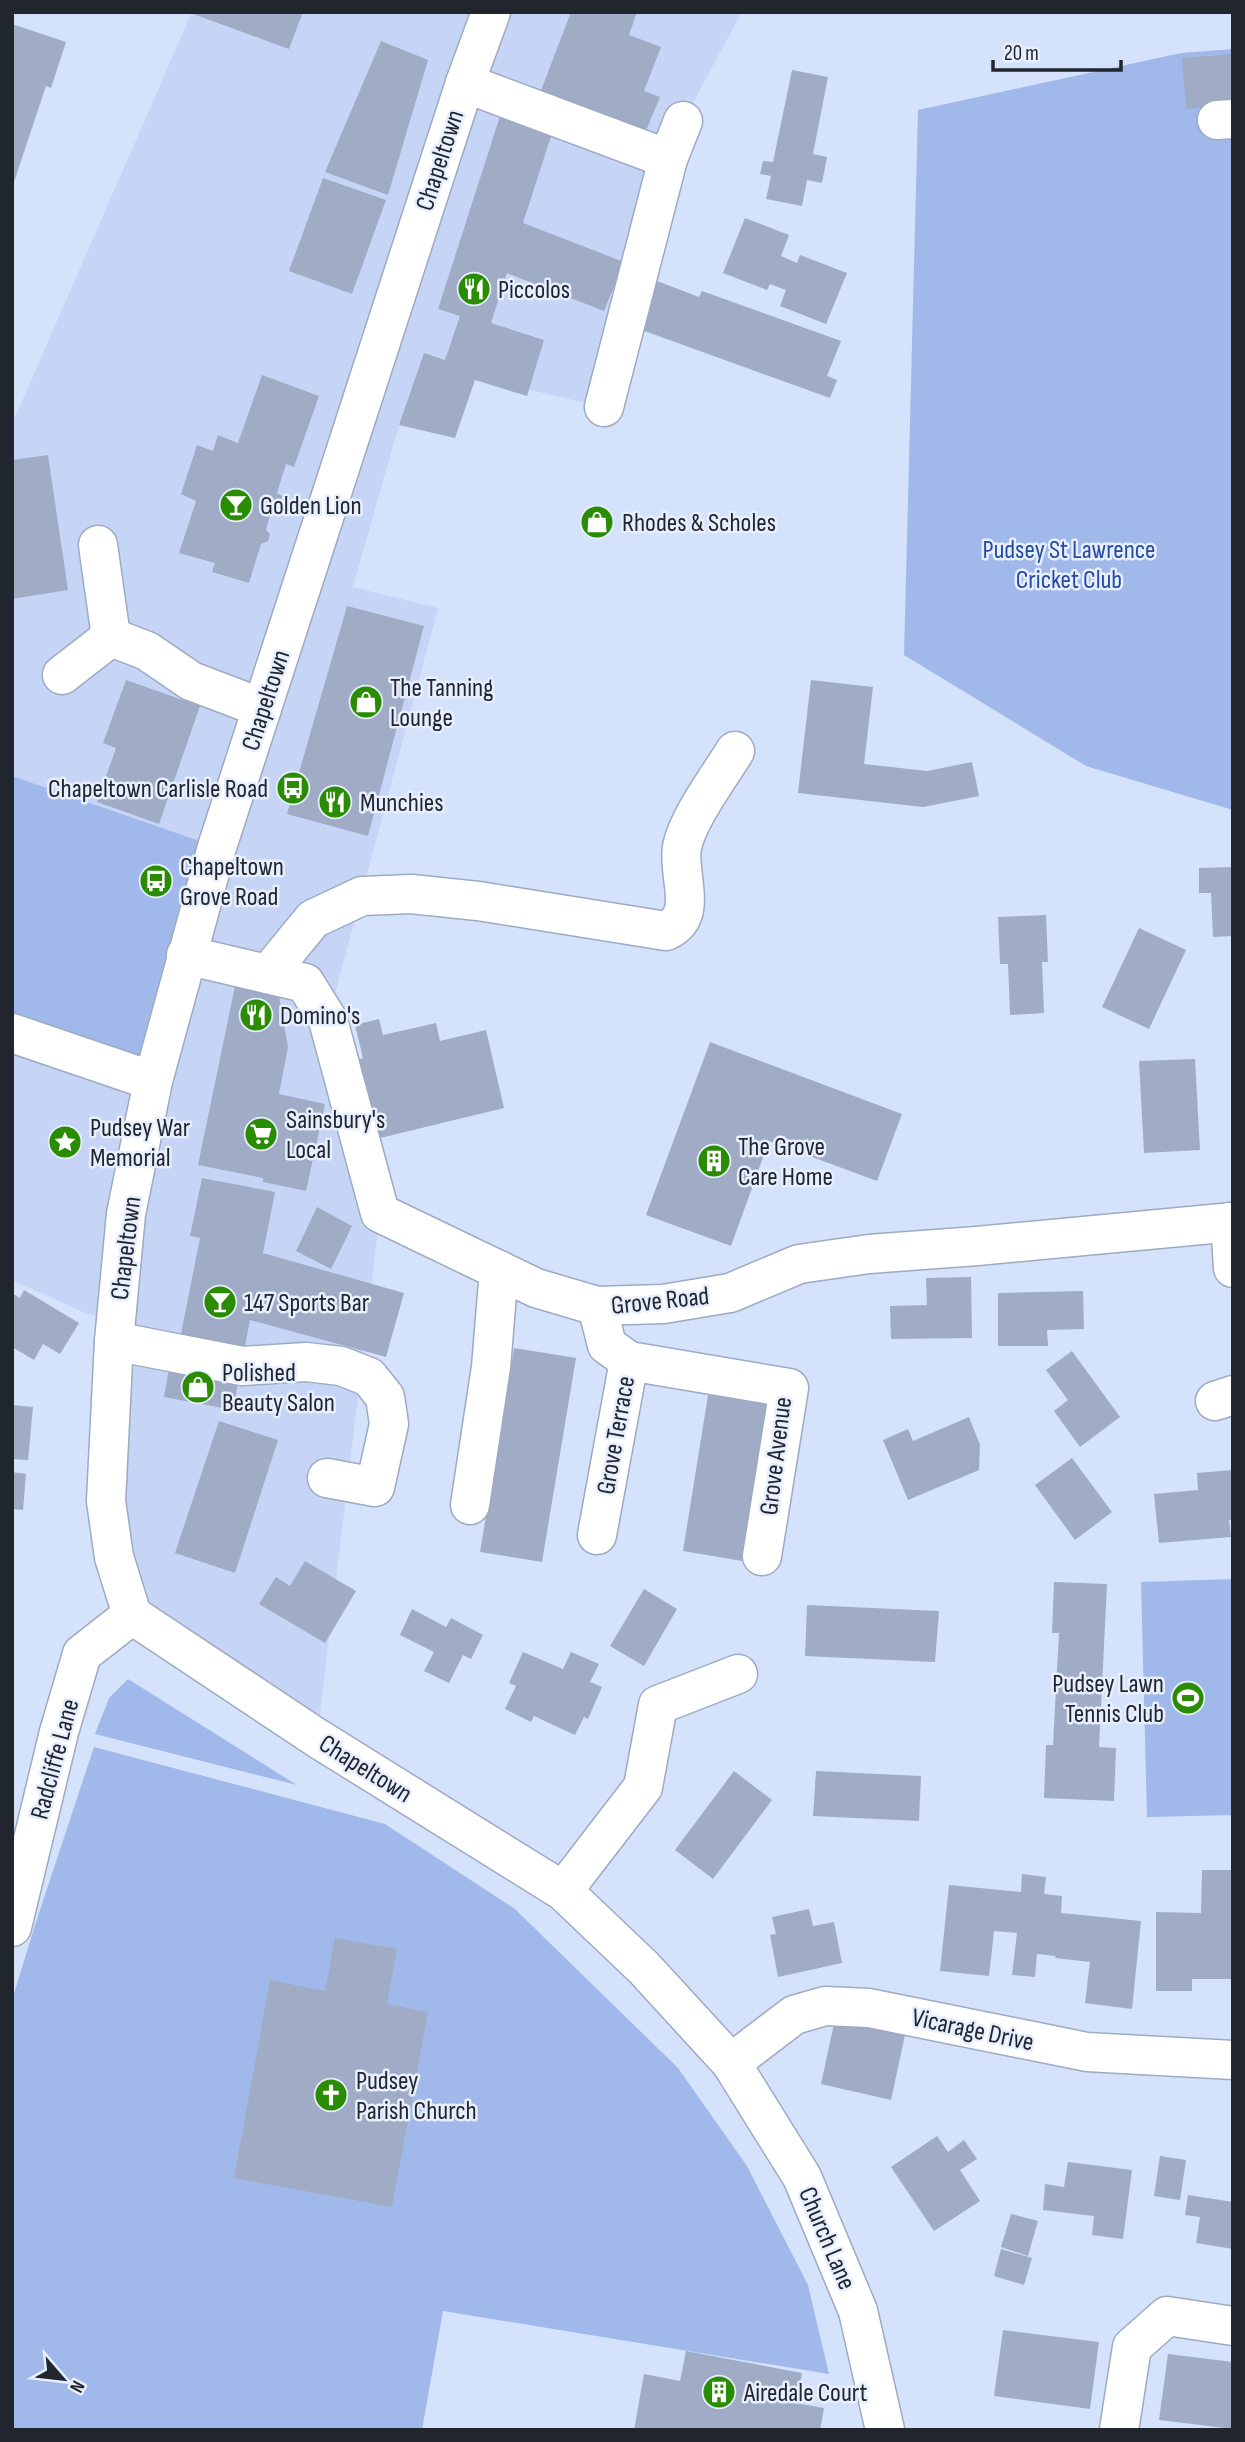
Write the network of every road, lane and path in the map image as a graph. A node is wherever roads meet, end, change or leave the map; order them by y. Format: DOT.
graph roads {
  1 [pos="491,12"];
  2 [pos="465,83"];
  3 [pos="683,121"];
  4 [pos="668,159"];
  5 [pos="604,407"];
  6 [pos="98,545"];
  7 [pos="111,637"];
  8 [pos="62,675"];
  9 [pos="262,708"];
  10 [pos="735,751"];
  11 [pos="186,955"];
  12 [pos="268,974"];
  13 [pos="12,1033"];
  14 [pos="153,1082"];
  15 [pos="1231,1222"];
  16 [pos="1233,1268"];
  17 [pos="499,1270"];
  18 [pos="597,1306"];
  19 [pos="114,1341"];
  20 [pos="629,1361"];
  21 [pos="327,1478"];
  22 [pos="470,1505"];
  23 [pos="597,1535"];
  24 [pos="762,1556"];
  25 [pos="132,1615"];
  26 [pos="738,1674"];
  27 [pos="562,1891"];
  28 [pos="12,1927"];
  29 [pos="1233,2060"];
  30 [pos="731,2063"];
  31 [pos="1233,2326"];
  32 [pos="885,2430"];
  33 [pos="1119,2430"];
  1 -- 2 [label="street, Chapeltown"];
  2 -- 4 [label="street"];
  2 -- 9 [label="street, Chapeltown"];
  3 -- 4 [label="street"];
  4 -- 5 [label="street"];
  6 -- 7 [label="street"];
  7 -- 8 [label="street"];
  7 -- 9 [label="street"];
  9 -- 11 [label="street, Chapeltown"];
  10 -- 12 [label="street"];
  11 -- 12 [label="street, Grove Road"];
  11 -- 14 [label="street, Chapeltown"];
  12 -- 17 [label="street, Grove Road"];
  13 -- 14 [label="street"];
  14 -- 19 [label="street, Chapeltown"];
  15 -- 16 [label="street"];
  15 -- 18 [label="street, Grove Road"];
  17 -- 18 [label="street, Grove Road"];
  17 -- 22 [label="street"];
  18 -- 20 [label="street, Grove Terrace"];
  19 -- 21 [label="street"];
  19 -- 25 [label="street, Chapeltown"];
  20 -- 23 [label="street, Grove Terrace"];
  20 -- 24 [label="street, Grove Avenue"];
  25 -- 27 [label="street, Chapeltown"];
  25 -- 28 [label="street, Radcliffe Lane"];
  26 -- 27 [label="street"];
  27 -- 30 [label="street, Chapeltown"];
  29 -- 30 [label="street, Vicarage Drive"];
  30 -- 32 [label="street, Church Lane"];
  31 -- 33 [label="street"];
}
